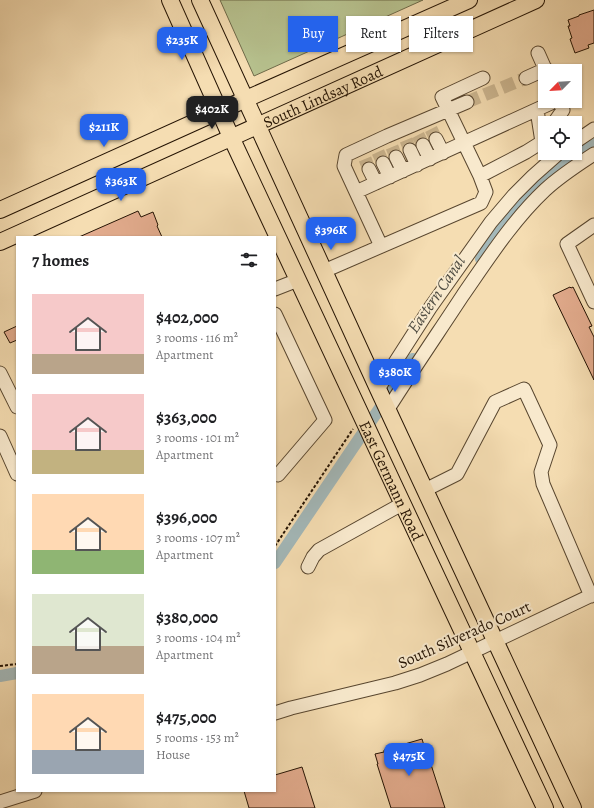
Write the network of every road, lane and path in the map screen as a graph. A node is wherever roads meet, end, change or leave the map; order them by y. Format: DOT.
graph roads {
  1 [pos="170,0"];
  2 [pos="200,0"];
  3 [pos="469,0"];
  4 [pos="536,0"];
  5 [pos="538,53"];
  6 [pos="543,64"];
  7 [pos="538,73"];
  8 [pos="483,78"];
  9 [pos="526,78"];
  10 [pos="246,99"];
  11 [pos="467,102"];
  12 [pos="542,108"];
  13 [pos="561,108"];
  14 [pos="448,110"];
  15 [pos="537,110"];
  16 [pos="220,111"];
  17 [pos="538,116"];
  18 [pos="559,116"];
  19 [pos="258,125"];
  20 [pos="431,129"];
  21 [pos="594,129"];
  22 [pos="418,135"];
  23 [pos="231,137"];
  24 [pos="582,137"];
  25 [pos="406,140"];
  26 [pos="464,144"];
  27 [pos="538,144"];
  28 [pos="392,147"];
  29 [pos="378,153"];
  30 [pos="443,153"];
  31 [pos="594,154"];
  32 [pos="365,159"];
  33 [pos="430,159"];
  34 [pos="551,160"];
  35 [pos="417,165"];
  36 [pos="403,171"];
  37 [pos="480,176"];
  38 [pos="390,177"];
  39 [pos="376,183"];
  40 [pos="356,192"];
  41 [pos="0,210"];
  42 [pos="594,225"];
  43 [pos="0,242"];
  44 [pos="381,246"];
  45 [pos="324,271"];
  46 [pos="298,280"];
  47 [pos="276,289"];
  48 [pos="594,302"];
  49 [pos="276,316"];
  50 [pos="0,373"];
  51 [pos="378,389"];
  52 [pos="16,405"];
  53 [pos="388,409"];
  54 [pos="362,416"];
  55 [pos="0,436"];
  56 [pos="16,472"];
  57 [pos="278,475"];
  58 [pos="425,490"];
  59 [pos="402,504"];
  60 [pos="276,545"];
  61 [pos="308,566"];
  62 [pos="593,595"];
  63 [pos="495,640"];
  64 [pos="471,652"];
  65 [pos="16,664"];
  66 [pos="0,666"];
  67 [pos="276,713"];
  68 [pos="32,792"];
  69 [pos="0,802"];
  70 [pos="545,808"];
  71 [pos="574,808"];
  1 -- 16 [label="main road, East Germann Road"];
  2 -- 10 [label="main road, East Germann Road"];
  3 -- 10 [label="main road, South Lindsay Road"];
  4 -- 19 [label="main road, South Lindsay Road"];
  5 -- 6 [label="street"];
  7 -- 9 [label="street"];
  8 -- 14 [label="street"];
  10 -- 16 [label="main road, South Lindsay Road"];
  10 -- 19 [label="main road, East Germann Road"];
  11 -- 14 [label="street"];
  12 -- 15 [label="street"];
  13 -- 18 [label="street"];
  14 -- 20 [label="street"];
  14 -- 26 [label="street"];
  15 -- 17 [label="street"];
  15 -- 26 [label="street"];
  16 -- 23 [label="main road, East Germann Road"];
  16 -- 41 [label="main road, South Lindsay Road"];
  19 -- 23 [label="main road, South Lindsay Road"];
  19 -- 45 [label="main road, East Germann Road"];
  20 -- 22 [label="street"];
  20 -- 30 [label="street"];
  21 -- 24 [label="street"];
  22 -- 25 [label="street"];
  22 -- 33 [label="street"];
  23 -- 43 [label="main road, South Lindsay Road"];
  23 -- 46 [label="main road, East Germann Road"];
  25 -- 28 [label="street"];
  25 -- 35 [label="street"];
  26 -- 30 [label="street"];
  26 -- 37 [label="street"];
  27 -- 37 [label="street"];
  28 -- 29 [label="street"];
  28 -- 36 [label="street"];
  29 -- 32 [label="street"];
  29 -- 38 [label="street"];
  30 -- 33 [label="street"];
  31 -- 53 [label="street"];
  32 -- 39 [label="street"];
  32 -- 40 [label="street"];
  33 -- 35 [label="street"];
  34 -- 51 [label="street"];
  35 -- 36 [label="street"];
  36 -- 38 [label="street"];
  37 -- 44 [label="street"];
  38 -- 39 [label="street"];
  39 -- 40 [label="street"];
  40 -- 44 [label="street"];
  42 -- 48 [label="street"];
  44 -- 45 [label="street"];
  45 -- 51 [label="main road, East Germann Road"];
  46 -- 47 [label="street"];
  46 -- 54 [label="main road, East Germann Road"];
  49 -- 57 [label="street"];
  50 -- 52 [label="street"];
  51 -- 53 [label="main road, East Germann Road"];
  53 -- 58 [label="main road, East Germann Road"];
  54 -- 59 [label="main road, East Germann Road"];
  54 -- 60 [label="path"];
  55 -- 56 [label="street"];
  58 -- 62 [label="street"];
  58 -- 63 [label="main road, East Germann Road"];
  59 -- 61 [label="street"];
  59 -- 64 [label="main road, East Germann Road"];
  62 -- 63 [label="street, South Silverado Court"];
  63 -- 64 [label="street, South Silverado Court"];
  63 -- 71 [label="main road, East Germann Road"];
  64 -- 67 [label="street, South Silverado Court"];
  64 -- 70 [label="main road, East Germann Road"];
  65 -- 66 [label="path"];
  68 -- 69 [label="street"];
}
